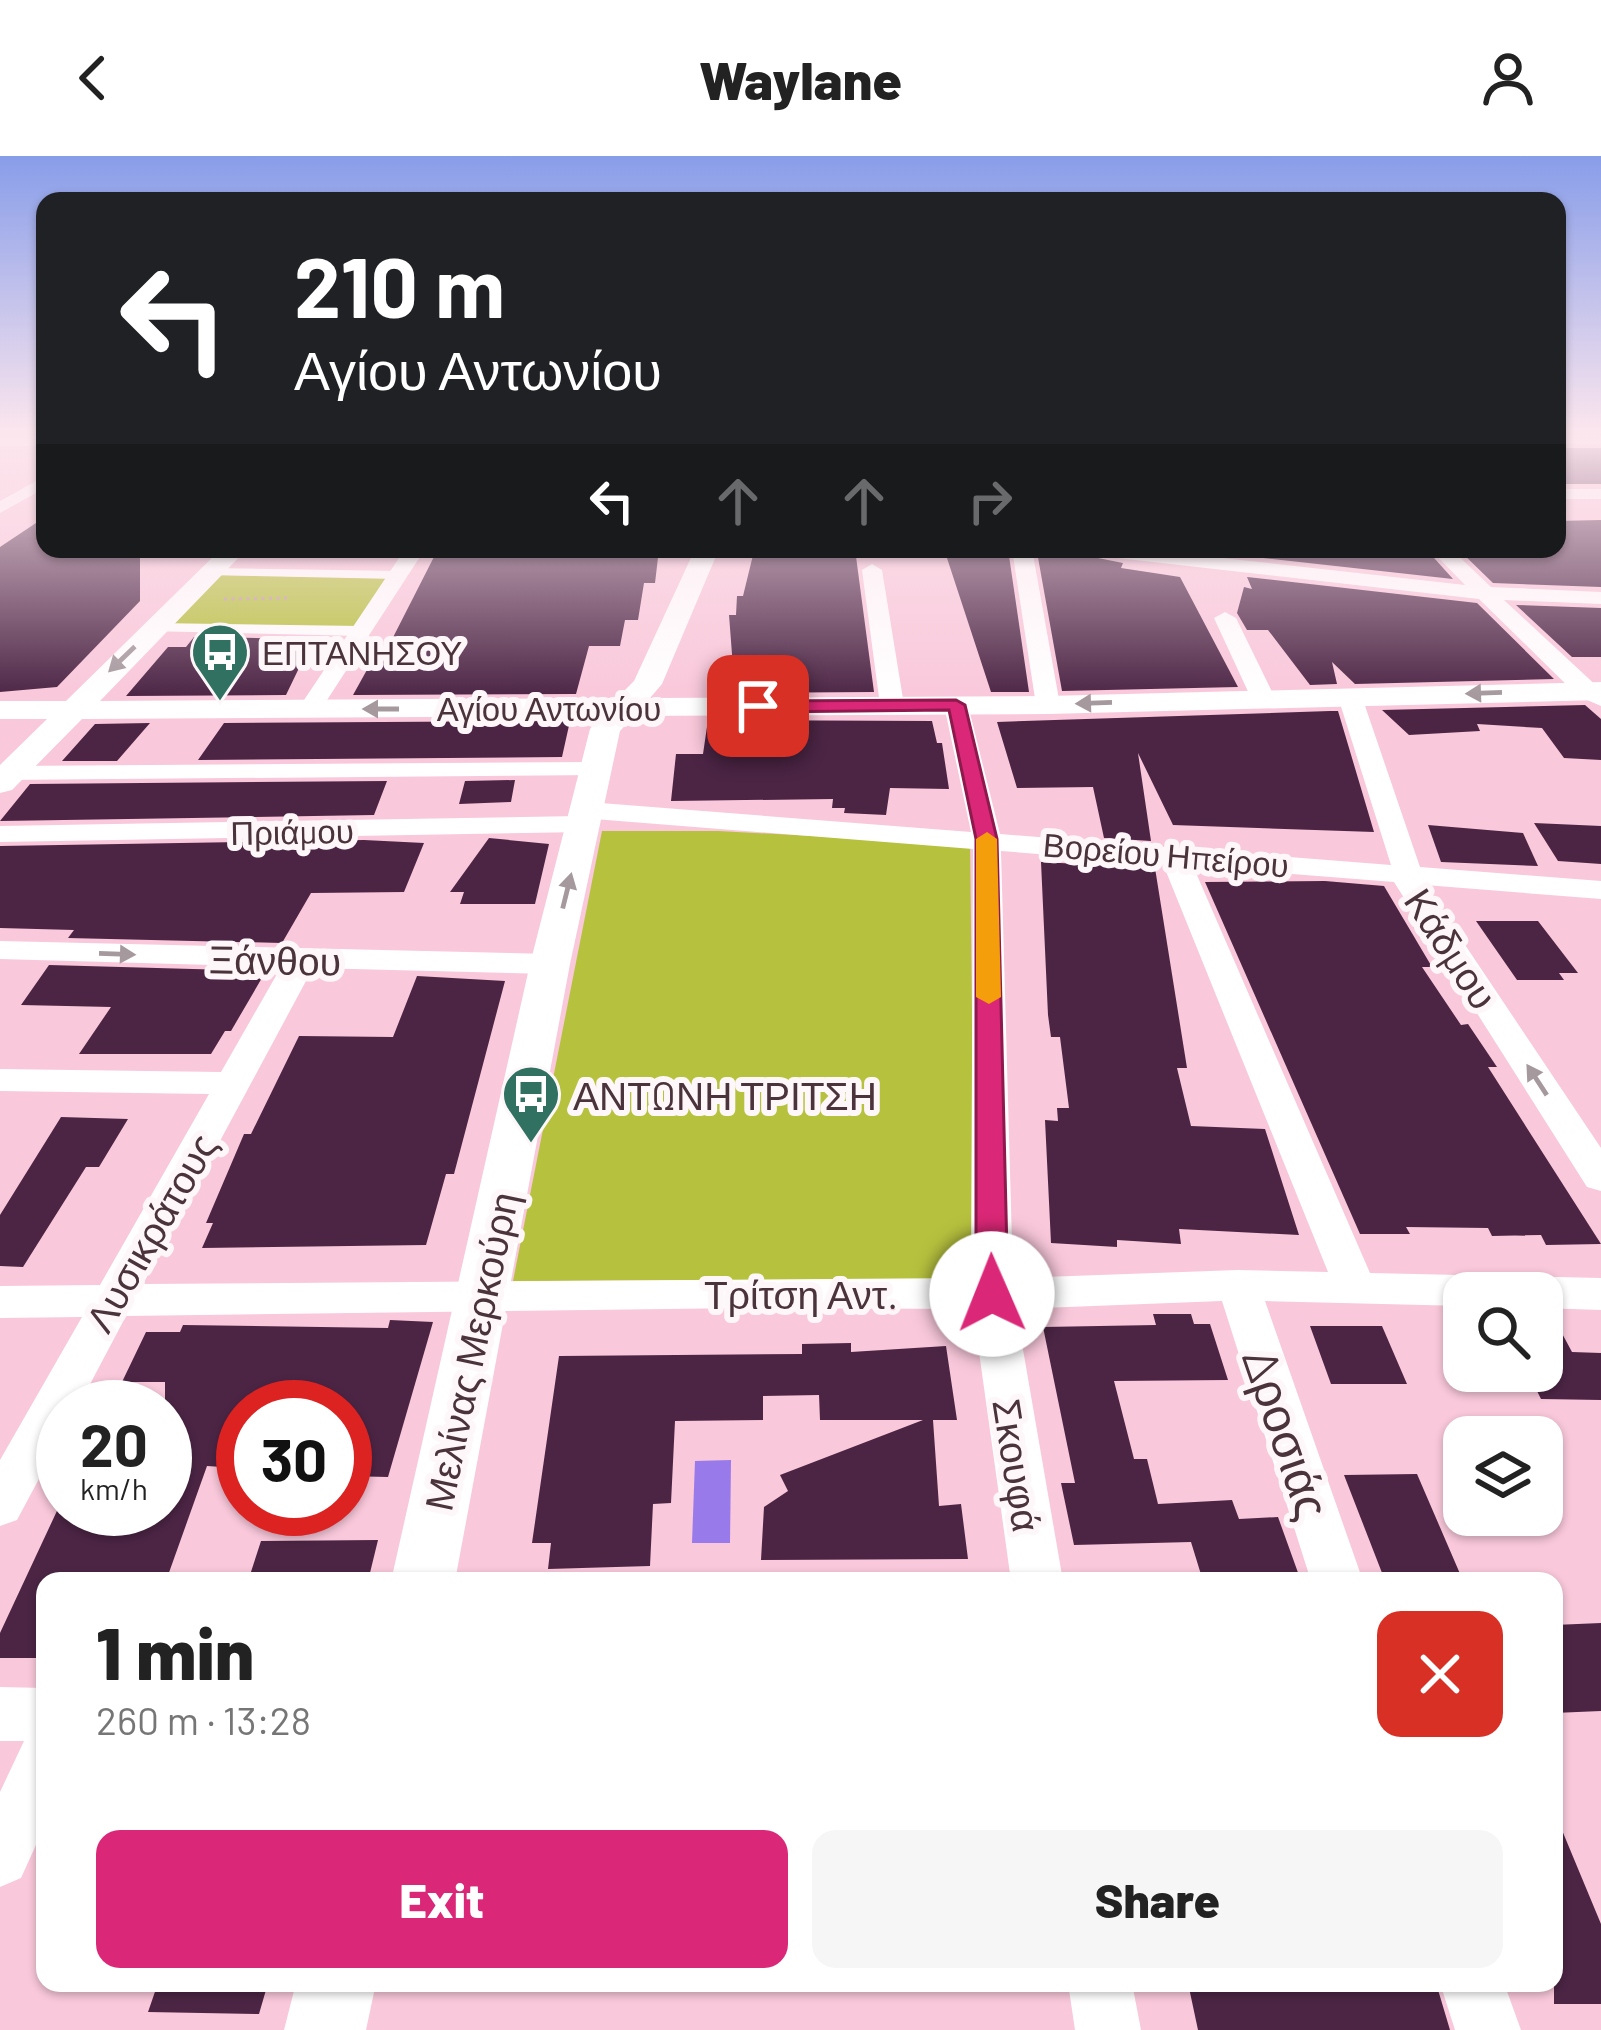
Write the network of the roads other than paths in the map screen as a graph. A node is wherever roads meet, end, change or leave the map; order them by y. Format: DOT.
graph roads {
  1 [pos="226,558"];
  2 [pos="409,558"];
  3 [pos="703,558"];
  4 [pos="1024,558"];
  5 [pos="1170,558"];
  6 [pos="1448,558"];
  7 [pos="1205,562"];
  8 [pos="872,570"];
  9 [pos="212,572"];
  10 [pos="398,575"];
  11 [pos="1484,593"];
  12 [pos="1601,598"];
  13 [pos="1225,618"];
  14 [pos="154,628"];
  15 [pos="361,632"];
  16 [pos="1596,694"];
  17 [pos="1350,697"];
  18 [pos="1263,698"];
  19 [pos="956,705"];
  20 [pos="1048,705"];
  21 [pos="892,706"];
  22 [pos="624,707"];
  23 [pos="310,709"];
  24 [pos="0,710"];
  25 [pos="70,710"];
  26 [pos="4,778"];
  27 [pos="588,801"];
  28 [pos="0,834"];
  29 [pos="987,839"];
  30 [pos="1174,855"];
  31 [pos="1403,874"];
  32 [pos="1601,890"];
  33 [pos="0,950"];
  34 [pos="301,960"];
  35 [pos="550,964"];
  36 [pos="0,1080"];
  37 [pos="235,1083"];
  38 [pos="1601,1178"];
  39 [pos="1238,1285"];
  40 [pos="1355,1286"];
  41 [pos="992,1294"];
  42 [pos="1601,1294"];
  43 [pos="481,1298"];
  44 [pos="0,1302"];
  45 [pos="108,1302"];
  46 [pos="0,1505"];
  47 [pos="425,1572"];
  48 [pos="1036,1572"];
  49 [pos="1334,1572"];
  50 [pos="0,1714"];
  51 [pos="36,1715"];
  52 [pos="36,1779"];
  53 [pos="0,1857"];
  54 [pos="334,1992"];
  55 [pos="1102,1992"];
  56 [pos="1475,1992"];
  57 [pos="326,2030"];
  58 [pos="1108,2030"];
  59 [pos="1488,2030"];
  1 -- 9 [label="street"];
  2 -- 10 [label="street"];
  3 -- 22 [label="street, Μελίνας Μερκούρη"];
  4 -- 20 [label="street"];
  5 -- 7 [label="street"];
  6 -- 11 [label="street"];
  7 -- 11 [label="street"];
  8 -- 21 [label="street"];
  9 -- 10 [label="street"];
  9 -- 14 [label="street"];
  10 -- 15 [label="street"];
  11 -- 12 [label="street"];
  11 -- 16 [label="street"];
  13 -- 18 [label="street"];
  14 -- 15 [label="street"];
  14 -- 25 [label="street, one-way"];
  15 -- 23 [label="street"];
  16 -- 17 [label="street, Αγίου Αντωνίου, one-way"];
  17 -- 18 [label="street, Αγίου Αντωνίου"];
  17 -- 31 [label="street, Κάδμου"];
  18 -- 20 [label="street, Αγίου Αντωνίου, one-way"];
  19 -- 20 [label="street, Αγίου Αντωνίου"];
  19 -- 21 [label="street, Αγίου Αντωνίου"];
  19 -- 29 [label="street, Σκουφά"];
  21 -- 22 [label="street, Αγίου Αντωνίου"];
  22 -- 23 [label="street, Αγίου Αντωνίου, one-way"];
  22 -- 27 [label="street, Μελίνας Μερκούρη"];
  23 -- 25 [label="street, Αγίου Αντωνίου"];
  24 -- 25 [label="street, Αγίου Αντωνίου"];
  25 -- 26 [label="street"];
  26 -- 27 [label="street"];
  27 -- 28 [label="street, Πριάμου"];
  27 -- 29 [label="street, Βορείου Ηπείρου"];
  35 -- 27 [label="street, Μελίνας Μερκούρη, one-way"];
  29 -- 30 [label="street, Βορείου Ηπείρου"];
  29 -- 41 [label="street, Σκουφά"];
  30 -- 31 [label="street, Βορείου Ηπείρου"];
  30 -- 40 [label="street"];
  31 -- 32 [label="street, Βορείου Ηπείρου"];
  38 -- 31 [label="street, Κάδμου, one-way"];
  33 -- 34 [label="street, Ξάνθου, one-way"];
  34 -- 35 [label="street, Ξάνθου"];
  34 -- 37 [label="street, Λυσικράτους"];
  35 -- 43 [label="street, Μελίνας Μερκούρη"];
  36 -- 37 [label="street"];
  37 -- 45 [label="street, Λυσικράτους"];
  39 -- 40 [label="street, Τρίτση Αντ."];
  39 -- 41 [label="street, Τρίτση Αντ."];
  39 -- 49 [label="street, Δροσιάς"];
  40 -- 42 [label="street, Τρίτση Αντ."];
  41 -- 43 [label="street, Τρίτση Αντ."];
  41 -- 48 [label="street, Σκουφά"];
  43 -- 45 [label="street, Τρίτση Αντ."];
  43 -- 47 [label="street, Μελίνας Μερκούρη"];
  44 -- 45 [label="street, Τρίτση Αντ."];
  45 -- 46 [label="street, Λυσικράτους"];
  50 -- 51 [label="street"];
  52 -- 53 [label="street"];
  54 -- 57 [label="street"];
  55 -- 58 [label="street"];
  56 -- 59 [label="street"];
}
